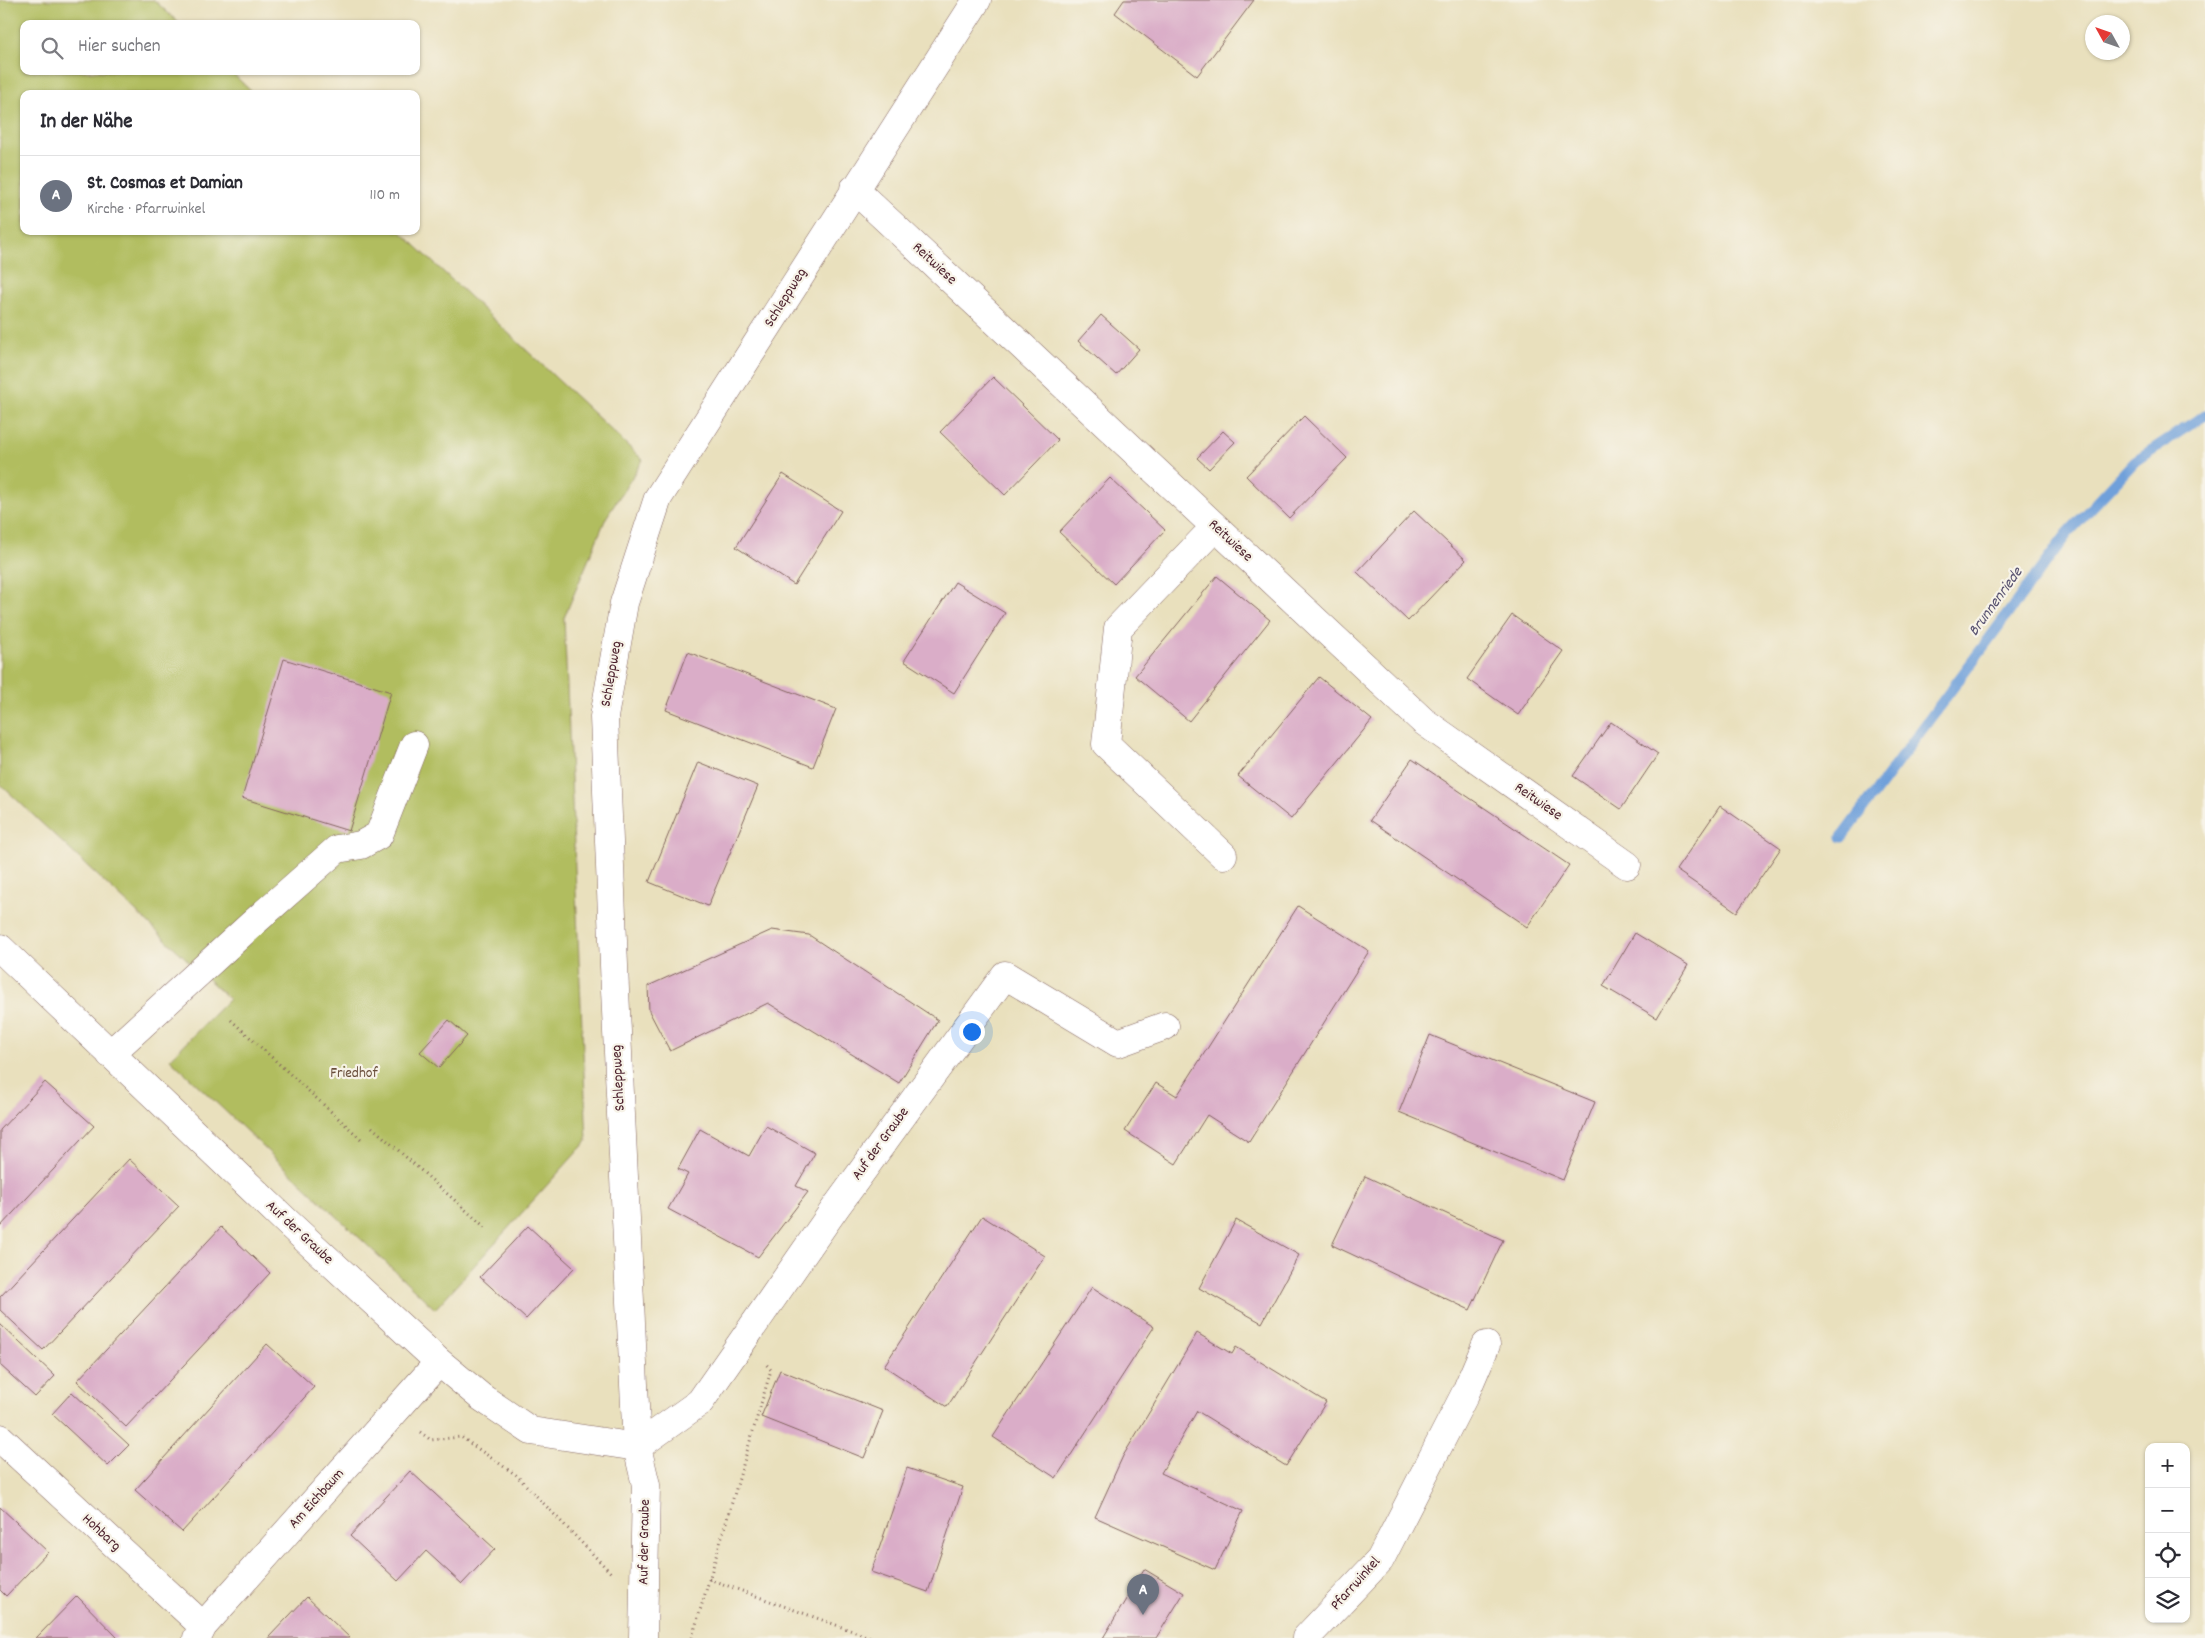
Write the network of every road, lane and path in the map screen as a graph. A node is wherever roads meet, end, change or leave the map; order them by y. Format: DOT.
graph roads {
  1 [pos="977,0"];
  2 [pos="854,189"];
  3 [pos="1214,527"];
  4 [pos="414,745"];
  5 [pos="1223,856"];
  6 [pos="1628,865"];
  7 [pos="0,948"];
  8 [pos="231,1020"];
  9 [pos="1165,1026"];
  10 [pos="110,1054"];
  11 [pos="372,1127"];
  12 [pos="361,1139"];
  13 [pos="487,1230"];
  14 [pos="745,1340"];
  15 [pos="1486,1346"];
  16 [pos="439,1362"];
  17 [pos="392,1414"];
  18 [pos="0,1438"];
  19 [pos="637,1446"];
  20 [pos="710,1579"];
  21 [pos="644,1607"];
  22 [pos="200,1632"];
  23 [pos="644,1638"];
  24 [pos="692,1638"];
  25 [pos="872,1638"];
  26 [pos="1306,1638"];
  1 -- 2 [label="street, Schleppweg"];
  2 -- 3 [label="street, Reitwiese"];
  2 -- 19 [label="street, Schleppweg"];
  3 -- 5 [label="street"];
  3 -- 6 [label="street, Reitwiese"];
  4 -- 10 [label="street"];
  7 -- 10 [label="street, Auf der Graube"];
  8 -- 12 [label="path"];
  9 -- 14 [label="street, Auf der Graube"];
  10 -- 16 [label="street, Auf der Graube"];
  11 -- 13 [label="path"];
  14 -- 19 [label="street, Auf der Graube"];
  14 -- 20 [label="path"];
  15 -- 26 [label="street, Pfarrwinkel"];
  16 -- 17 [label="street, Am Eichbaum"];
  16 -- 19 [label="street, Auf der Graube"];
  17 -- 21 [label="path"];
  17 -- 22 [label="street, Am Eichbaum"];
  18 -- 22 [label="street, Hohbarg"];
  19 -- 21 [label="street, Auf der Graube"];
  20 -- 24 [label="path"];
  20 -- 25 [label="path"];
  21 -- 23 [label="street, Auf der Graube"];
}
